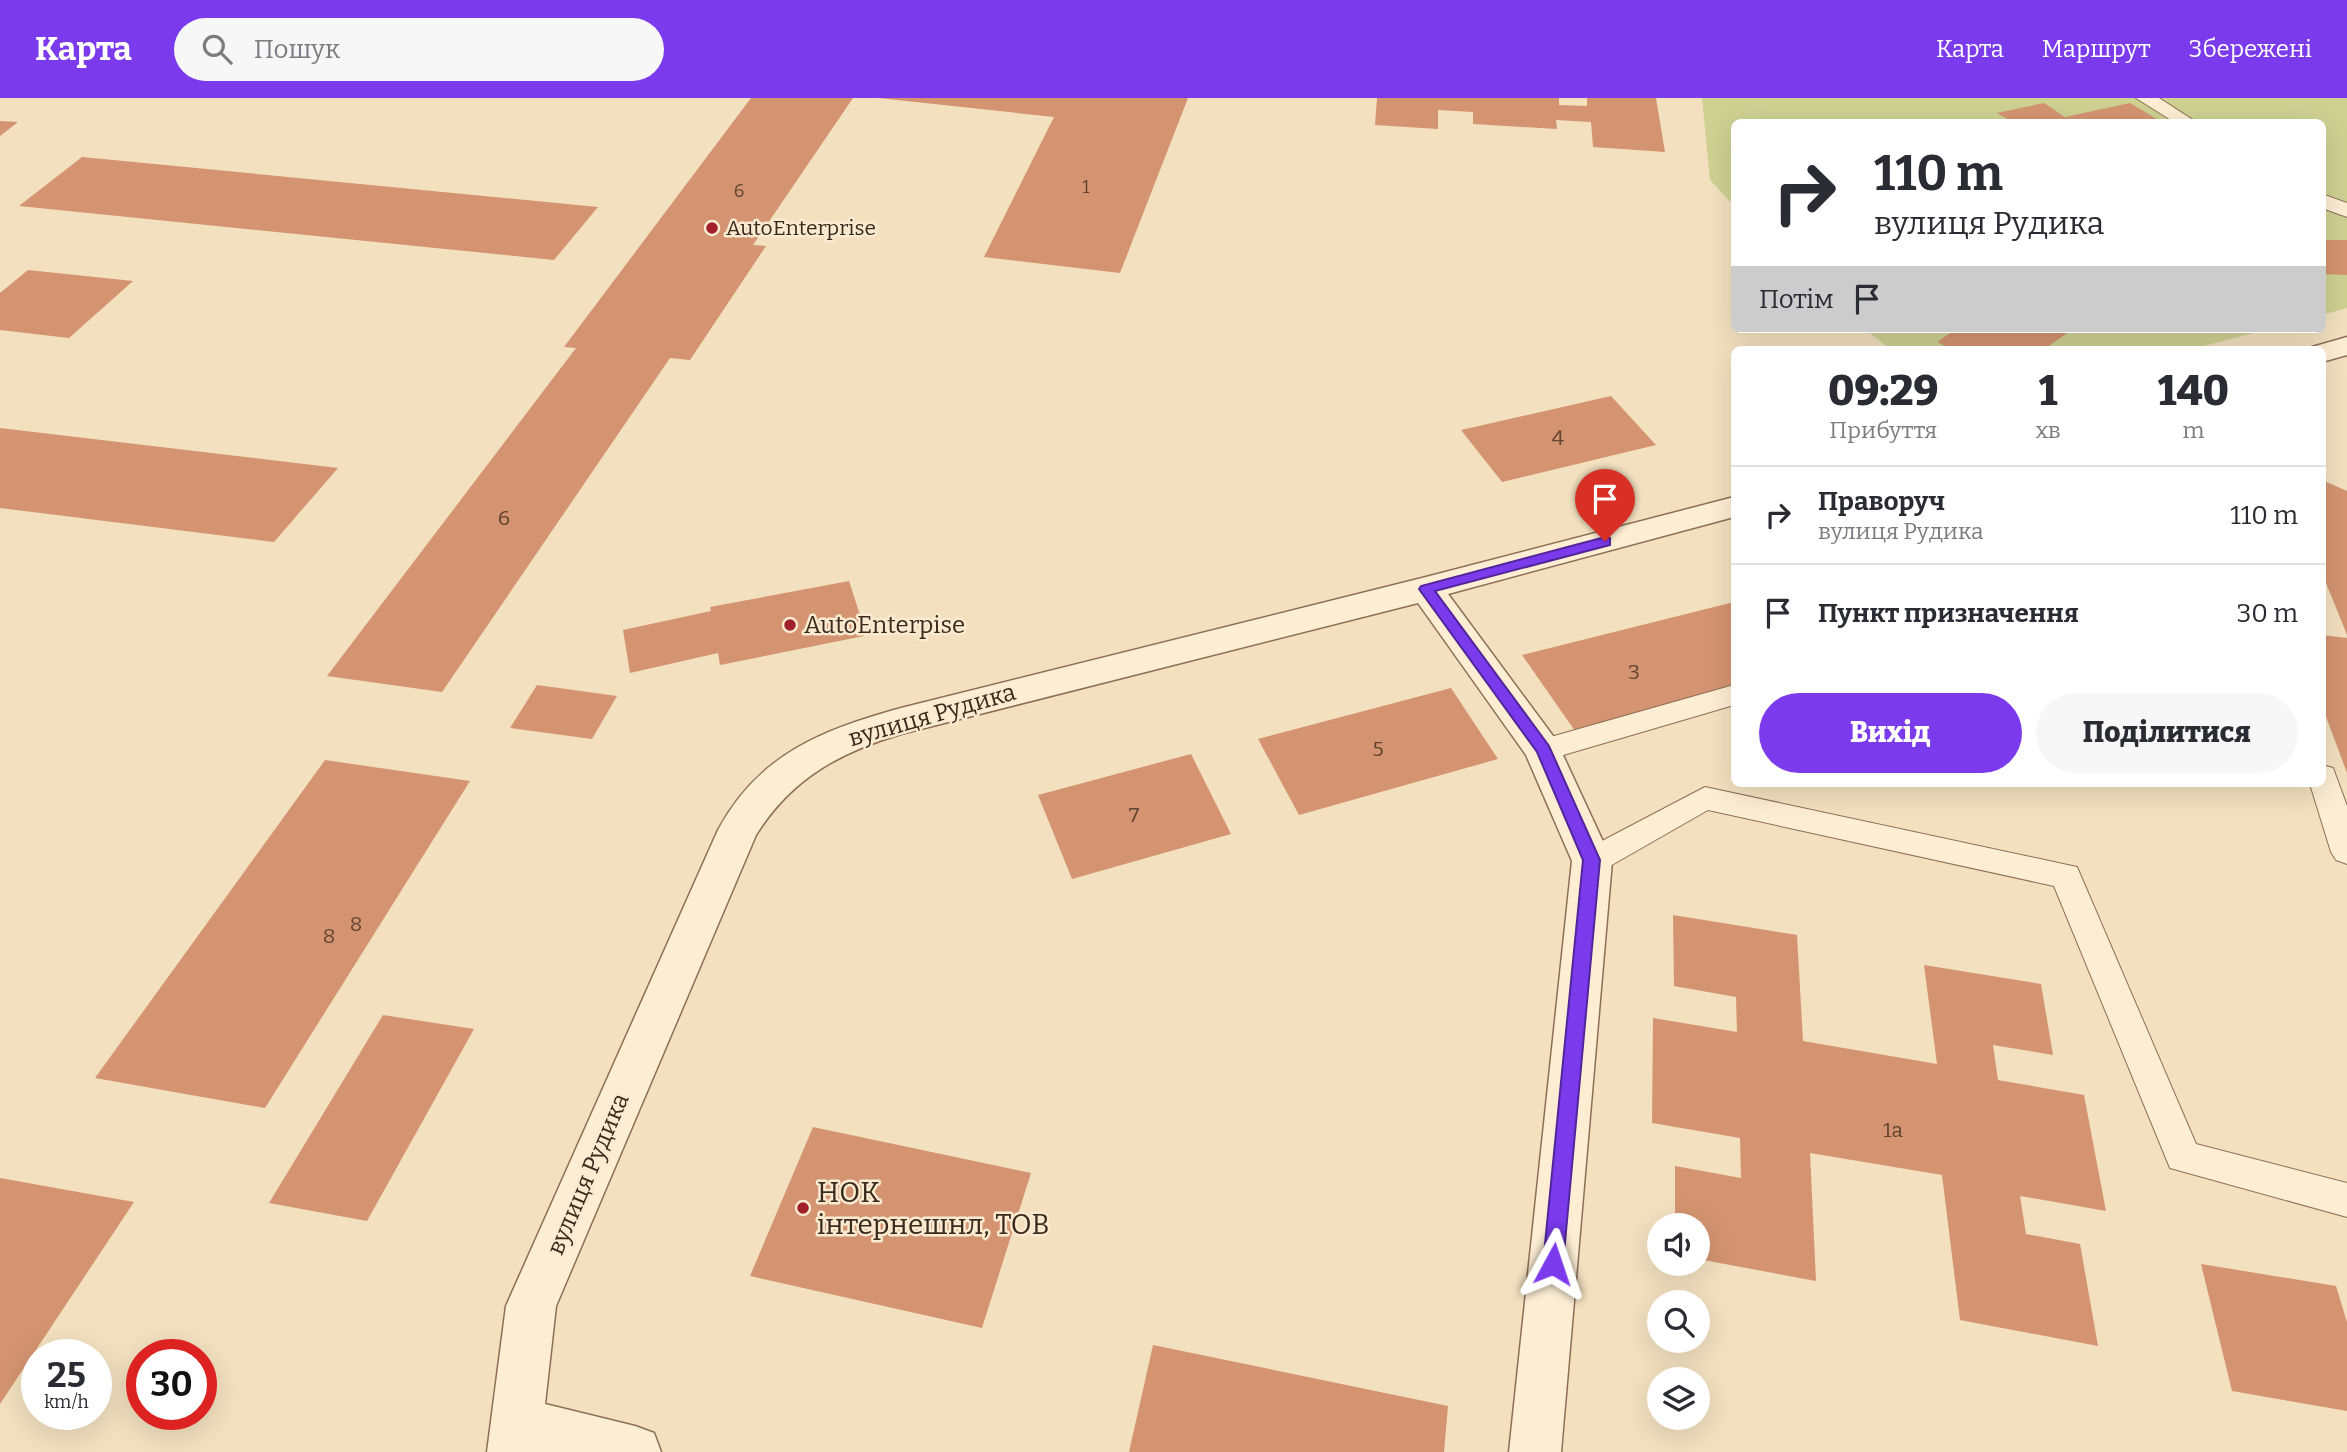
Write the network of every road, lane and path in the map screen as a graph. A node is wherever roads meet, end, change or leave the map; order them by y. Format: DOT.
graph roads {
  1 [pos="2145,98"];
  2 [pos="2182,119"];
  3 [pos="2326,202"];
  4 [pos="2347,211"];
  5 [pos="2347,346"];
  6 [pos="2326,352"];
  7 [pos="1731,508"];
  8 [pos="1426,589"];
  9 [pos="1731,696"];
  10 [pos="1544,750"];
  11 [pos="2326,787"];
  12 [pos="2347,852"];
  13 [pos="1592,860"];
  14 [pos="2347,1200"];
  15 [pos="515,1437"];
  16 [pos="635,1452"];
  17 [pos="1535,1452"];
  1 -- 2 [label="lane"];
  3 -- 4 [label="lane"];
  5 -- 6 [label="street"];
  7 -- 8 [label="street, вулиця Рудика"];
  8 -- 10 [label="street"];
  8 -- 15 [label="street, вулиця Рудика"];
  9 -- 10 [label="lane"];
  10 -- 13 [label="street"];
  11 -- 12 [label="lane"];
  13 -- 14 [label="lane"];
  13 -- 17 [label="street"];
  15 -- 16 [label="street"];
}
